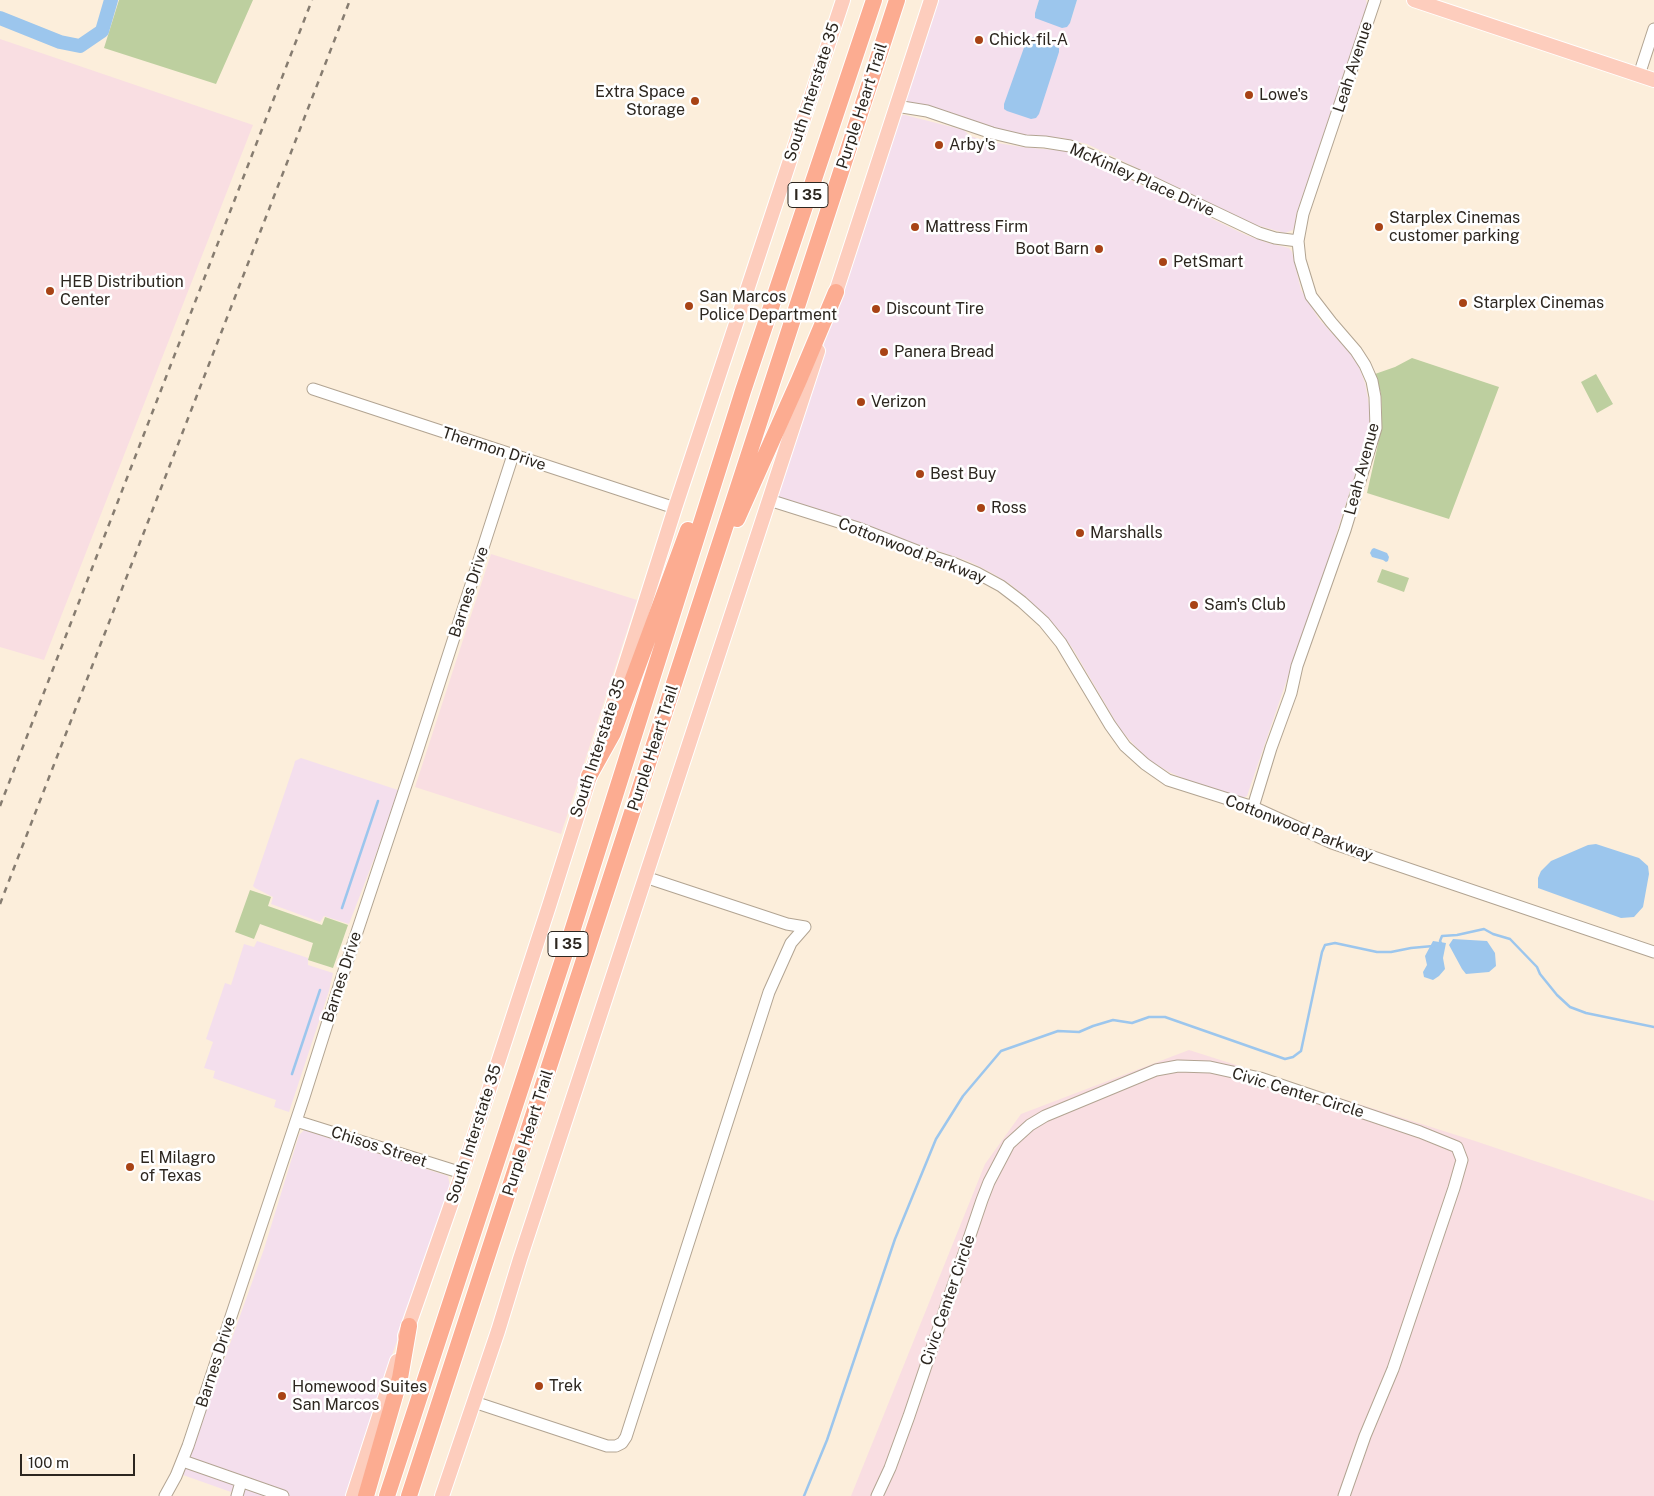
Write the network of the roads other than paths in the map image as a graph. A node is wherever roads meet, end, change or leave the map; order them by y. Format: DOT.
graph roads {
  1 [pos="843,0"];
  2 [pos="874,0"];
  3 [pos="897,0"];
  4 [pos="931,0"];
  5 [pos="1375,0"];
  6 [pos="1414,0"];
  7 [pos="1654,29"];
  8 [pos="1639,75"];
  9 [pos="1654,80"];
  10 [pos="896,106"];
  11 [pos="1298,242"];
  12 [pos="836,292"];
  13 [pos="313,389"];
  14 [pos="743,391"];
  15 [pos="513,455"];
  16 [pos="769,500"];
  17 [pos="676,508"];
  18 [pos="697,613"];
  19 [pos="590,776"];
  20 [pos="1253,807"];
  21 [pos="645,877"];
  22 [pos="1654,950"];
  23 [pos="296,1121"];
  24 [pos="462,1173"];
  25 [pos="408,1326"];
  26 [pos="474,1402"];
  27 [pos="183,1461"];
  28 [pos="241,1482"];
  29 [pos="165,1496"];
  30 [pos="237,1496"];
  31 [pos="283,1496"];
  32 [pos="353,1496"];
  33 [pos="366,1496"];
  34 [pos="387,1496"];
  35 [pos="409,1496"];
  36 [pos="442,1496"];
  37 [pos="877,1496"];
  38 [pos="1344,1496"];
  1 -- 17 [label="main road, South Interstate 35"];
  2 -- 14 [label="highway, Purple Heart Trail / I 35"];
  3 -- 18 [label="highway, Purple Heart Trail / I 35"];
  4 -- 10 [label="main road"];
  5 -- 11 [label="street, Leah Avenue"];
  6 -- 8 [label="main road"];
  7 -- 8 [label="street"];
  8 -- 9 [label="main road"];
  10 -- 11 [label="street, McKinley Place Drive"];
  10 -- 12 [label="main road"];
  11 -- 20 [label="street, Leah Avenue"];
  12 -- 16 [label="main road"];
  12 -- 18 [label="highway"];
  13 -- 15 [label="street, Thermon Drive"];
  14 -- 19 [label="highway"];
  14 -- 34 [label="highway, Purple Heart Trail / I 35"];
  15 -- 17 [label="street, Thermon Drive"];
  15 -- 23 [label="street, Barnes Drive"];
  16 -- 20 [label="street, Cottonwood Parkway"];
  16 -- 21 [label="main road"];
  17 -- 19 [label="main road, South Interstate 35"];
  18 -- 35 [label="highway, Purple Heart Trail / I 35"];
  19 -- 24 [label="main road, South Interstate 35"];
  20 -- 22 [label="street, Cottonwood Parkway"];
  21 -- 26 [label="main road"];
  21 -- 26 [label="street"];
  23 -- 24 [label="street, Chisos Street"];
  23 -- 27 [label="street, Barnes Drive"];
  24 -- 25 [label="main road, South Interstate 35"];
  25 -- 32 [label="main road, South Interstate 35"];
  25 -- 33 [label="highway"];
  26 -- 36 [label="main road"];
  27 -- 28 [label="street"];
  27 -- 29 [label="street, Barnes Drive"];
  28 -- 30 [label="street"];
  28 -- 31 [label="street"];
  37 -- 38 [label="street, Civic Center Circle"];
}
